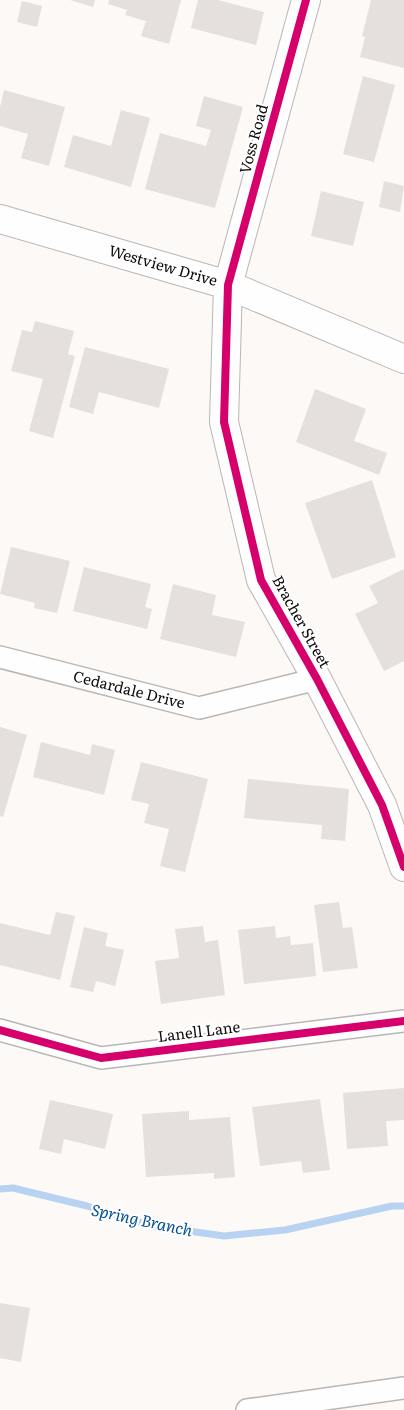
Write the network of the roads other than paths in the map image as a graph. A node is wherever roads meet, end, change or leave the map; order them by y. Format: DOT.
graph roads {
  1 [pos="306,0"];
  2 [pos="0,219"];
  3 [pos="228,285"];
  4 [pos="404,359"];
  5 [pos="0,657"];
  6 [pos="317,679"];
  7 [pos="404,866"];
  8 [pos="404,1021"];
  9 [pos="0,1030"];
  10 [pos="404,1388"];
  11 [pos="247,1410"];
  1 -- 3 [label="street, Voss Road"];
  2 -- 3 [label="street, Westview Drive"];
  3 -- 4 [label="street, Westview Drive"];
  3 -- 6 [label="street, Bracher Street"];
  5 -- 6 [label="street, Cedardale Drive"];
  6 -- 7 [label="street, Bracher Street"];
  8 -- 9 [label="street, Lanell Lane"];
  10 -- 11 [label="street"];
}
